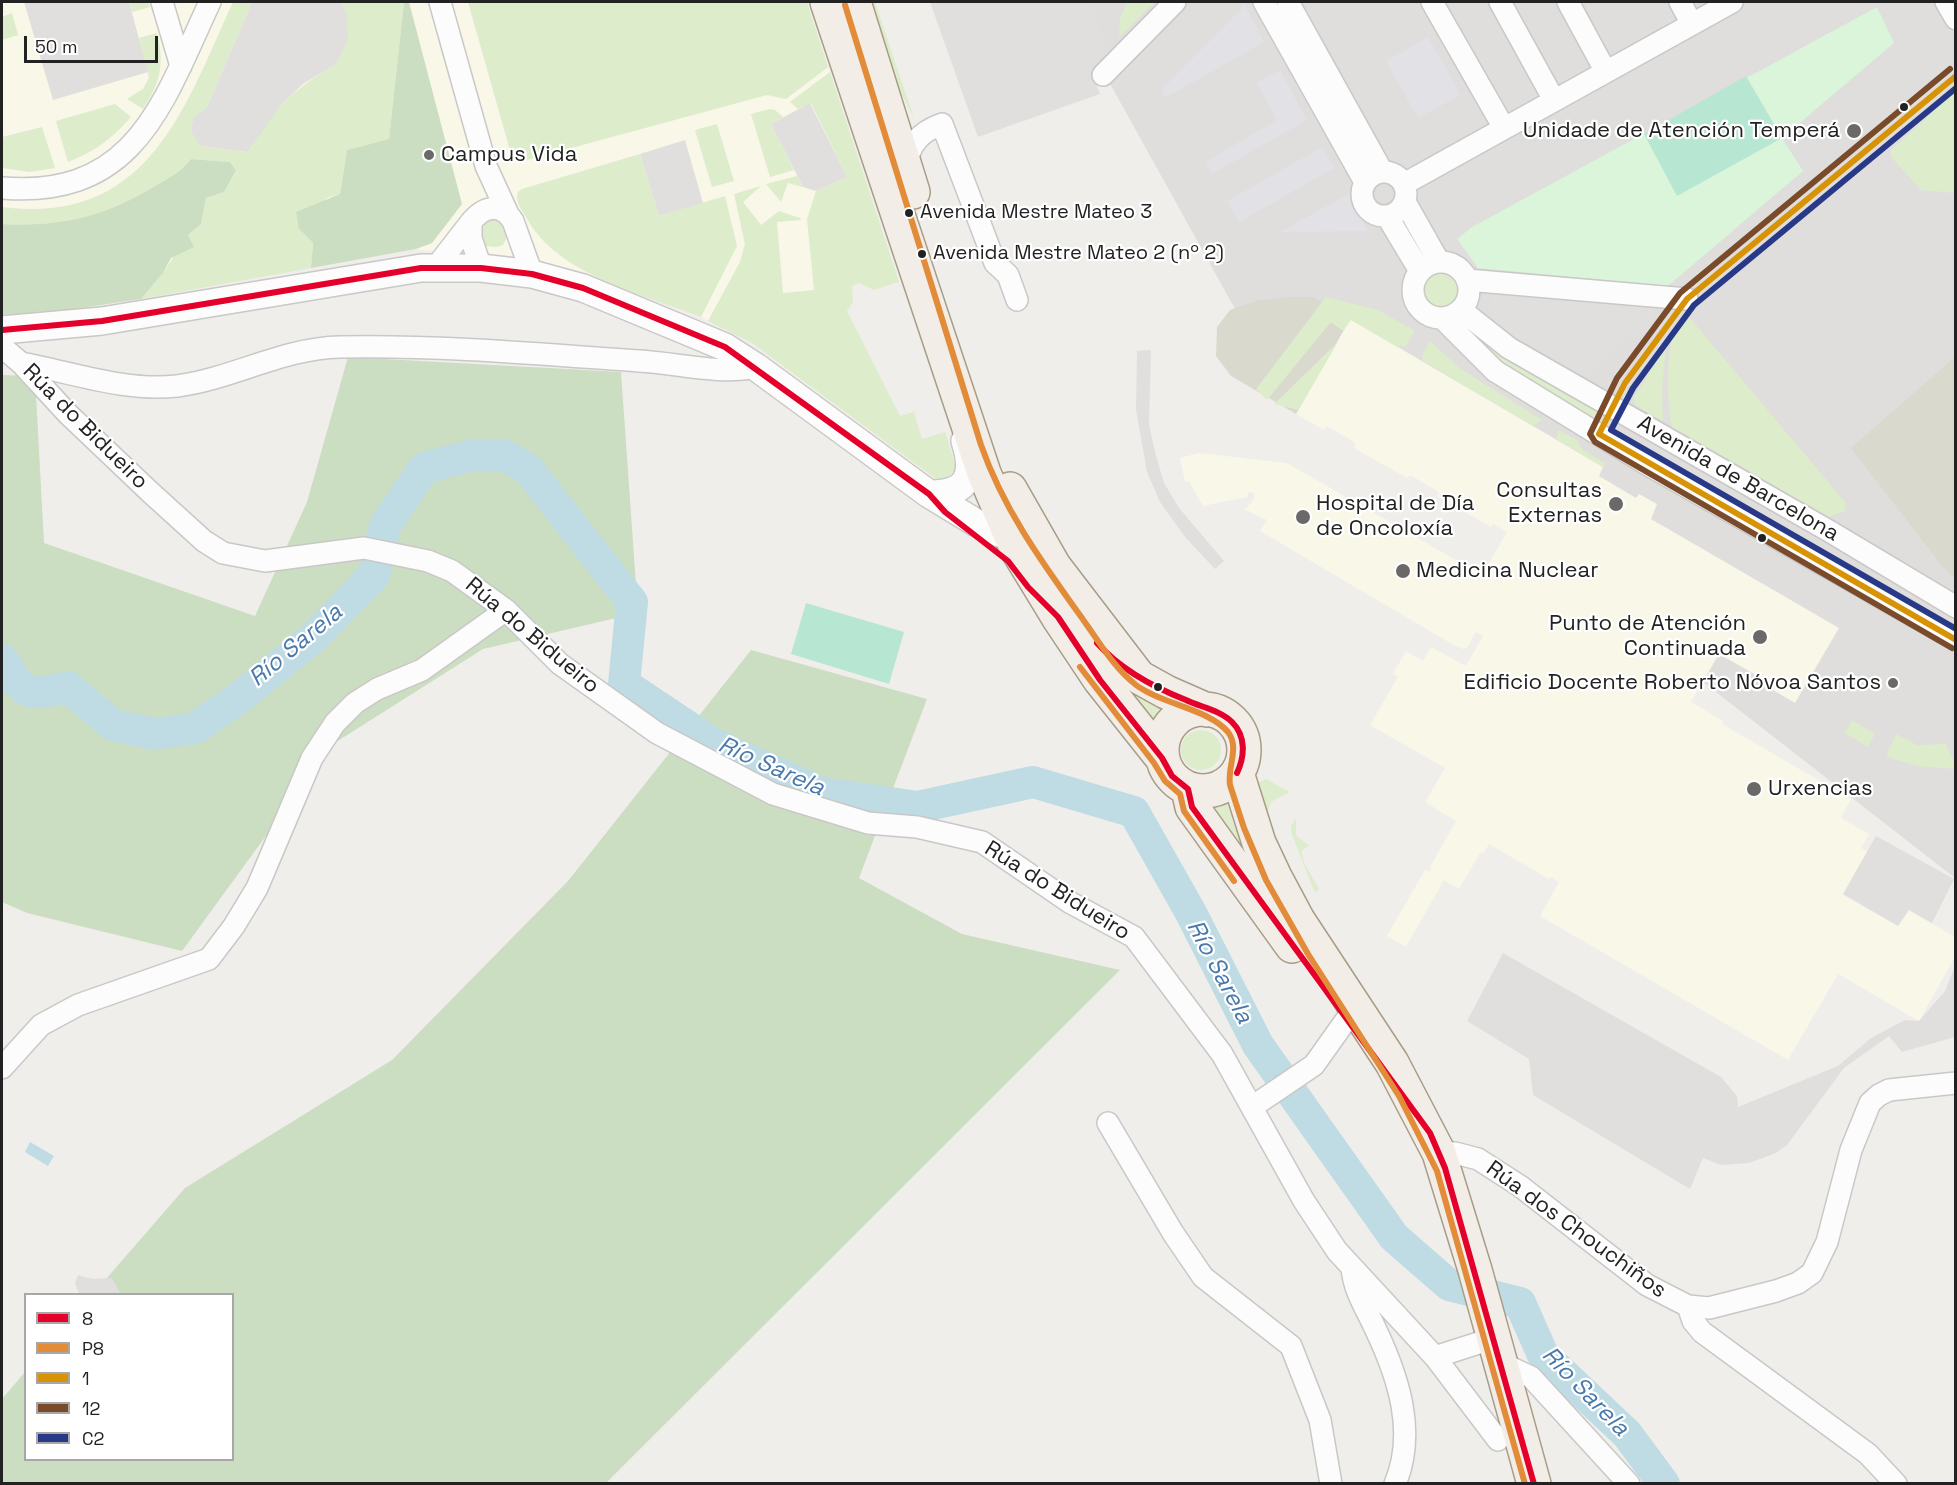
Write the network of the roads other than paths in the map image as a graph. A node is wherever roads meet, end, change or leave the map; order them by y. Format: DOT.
graph roads {
  1 [pos="162,2"];
  2 [pos="210,2"];
  3 [pos="440,2"];
  4 [pos="827,2"];
  5 [pos="854,2"];
  6 [pos="1175,2"];
  7 [pos="1264,2"];
  8 [pos="1288,2"];
  9 [pos="1432,2"];
  10 [pos="1500,2"];
  11 [pos="1568,2"];
  12 [pos="1680,2"];
  13 [pos="1732,2"];
  14 [pos="1946,2"];
  15 [pos="1956,19"];
  16 [pos="1692,24"];
  17 [pos="181,66"];
  18 [pos="876,71"];
  19 [pos="1606,72"];
  20 [pos="1103,75"];
  21 [pos="1554,100"];
  22 [pos="931,128"];
  23 [pos="1504,128"];
  24 [pos="486,166"];
  25 [pos="906,169"];
  26 [pos="1373,177"];
  27 [pos="2,188"];
  28 [pos="1404,193"];
  29 [pos="508,214"];
  30 [pos="1387,216"];
  31 [pos="474,218"];
  32 [pos="901,223"];
  33 [pos="436,267"];
  34 [pos="1429,267"];
  35 [pos="481,268"];
  36 [pos="532,274"];
  37 [pos="1467,280"];
  38 [pos="1687,299"];
  39 [pos="1017,300"];
  40 [pos="1452,314"];
  41 [pos="2,330"];
  42 [pos="2,347"];
  43 [pos="21,363"];
  44 [pos="756,367"];
  45 [pos="995,478"];
  46 [pos="929,494"];
  47 [pos="1011,538"];
  48 [pos="1956,607"];
  49 [pos="506,610"];
  50 [pos="1058,617"];
  51 [pos="1956,640"];
  52 [pos="1139,677"];
  53 [pos="1207,710"];
  54 [pos="1162,758"];
  55 [pos="1237,773"];
  56 [pos="1188,789"];
  57 [pos="1346,1020"];
  58 [pos="2,1068"];
  59 [pos="1956,1083"];
  60 [pos="1258,1104"];
  61 [pos="1108,1122"];
  62 [pos="1434,1143"];
  63 [pos="1352,1268"];
  64 [pos="1688,1306"];
  65 [pos="1495,1341"];
  66 [pos="1435,1357"];
  67 [pos="1498,1440"];
  68 [pos="1331,1484"];
  69 [pos="1395,1484"];
  70 [pos="1534,1484"];
  71 [pos="1629,1484"];
  72 [pos="1896,1484"];
  1 -- 17 [label="street"];
  2 -- 17 [label="street"];
  3 -- 24 [label="street"];
  4 -- 32 [label="main road"];
  5 -- 18 [label="main road"];
  6 -- 20 [label="street"];
  7 -- 26 [label="street"];
  8 -- 26 [label="street"];
  9 -- 23 [label="street"];
  10 -- 21 [label="street"];
  11 -- 19 [label="street"];
  12 -- 16 [label="street"];
  13 -- 16 [label="street"];
  14 -- 15 [label="street"];
  16 -- 19 [label="street"];
  17 -- 27 [label="street"];
  18 -- 22 [label="street"];
  18 -- 25 [label="main road"];
  19 -- 21 [label="street"];
  21 -- 23 [label="street"];
  22 -- 25 [label="street"];
  22 -- 39 [label="street"];
  23 -- 28 [label="street"];
  24 -- 29 [label="street"];
  24 -- 31 [label="street"];
  25 -- 45 [label="main road"];
  26 -- 28 [label="street"];
  26 -- 30 [label="street"];
  28 -- 30 [label="street"];
  28 -- 34 [label="street"];
  29 -- 31 [label="street"];
  29 -- 36 [label="street"];
  30 -- 34 [label="street"];
  31 -- 33 [label="street"];
  31 -- 35 [label="street"];
  32 -- 45 [label="main road"];
  32 -- 46 [label="street"];
  33 -- 35 [label="street"];
  33 -- 41 [label="street"];
  34 -- 37 [label="street"];
  34 -- 40 [label="street"];
  35 -- 36 [label="street"];
  36 -- 44 [label="street"];
  37 -- 38 [label="street"];
  37 -- 40 [label="street"];
  40 -- 48 [label="street, Avenida de Barcelona"];
  40 -- 51 [label="street, Avenida de Barcelona"];
  42 -- 43 [label="street, Rúa do Bidueiro"];
  43 -- 44 [label="street"];
  43 -- 49 [label="street, Rúa do Bidueiro"];
  44 -- 46 [label="street"];
  45 -- 47 [label="main road"];
  45 -- 52 [label="main road"];
  46 -- 47 [label="street"];
  46 -- 50 [label="street"];
  47 -- 50 [label="main road"];
  47 -- 52 [label="street"];
  49 -- 58 [label="street"];
  49 -- 60 [label="street, Rúa do Bidueiro"];
  50 -- 54 [label="main road"];
  52 -- 53 [label="main road"];
  53 -- 54 [label="main road"];
  53 -- 55 [label="main road"];
  54 -- 56 [label="main road"];
  55 -- 56 [label="main road"];
  55 -- 62 [label="main road"];
  56 -- 57 [label="main road"];
  57 -- 60 [label="street"];
  57 -- 62 [label="main road"];
  59 -- 64 [label="street"];
  60 -- 63 [label="street, Rúa do Bidueiro"];
  61 -- 68 [label="street"];
  62 -- 64 [label="street, Rúa dos Chouchiños"];
  62 -- 65 [label="main road"];
  63 -- 66 [label="street, Rúa do Bidueiro"];
  63 -- 69 [label="street"];
  64 -- 72 [label="street, Rúa dos Chouchiños"];
  65 -- 66 [label="street"];
  65 -- 70 [label="main road"];
  65 -- 71 [label="street"];
  66 -- 67 [label="street, Rúa do Bidueiro"];
}
